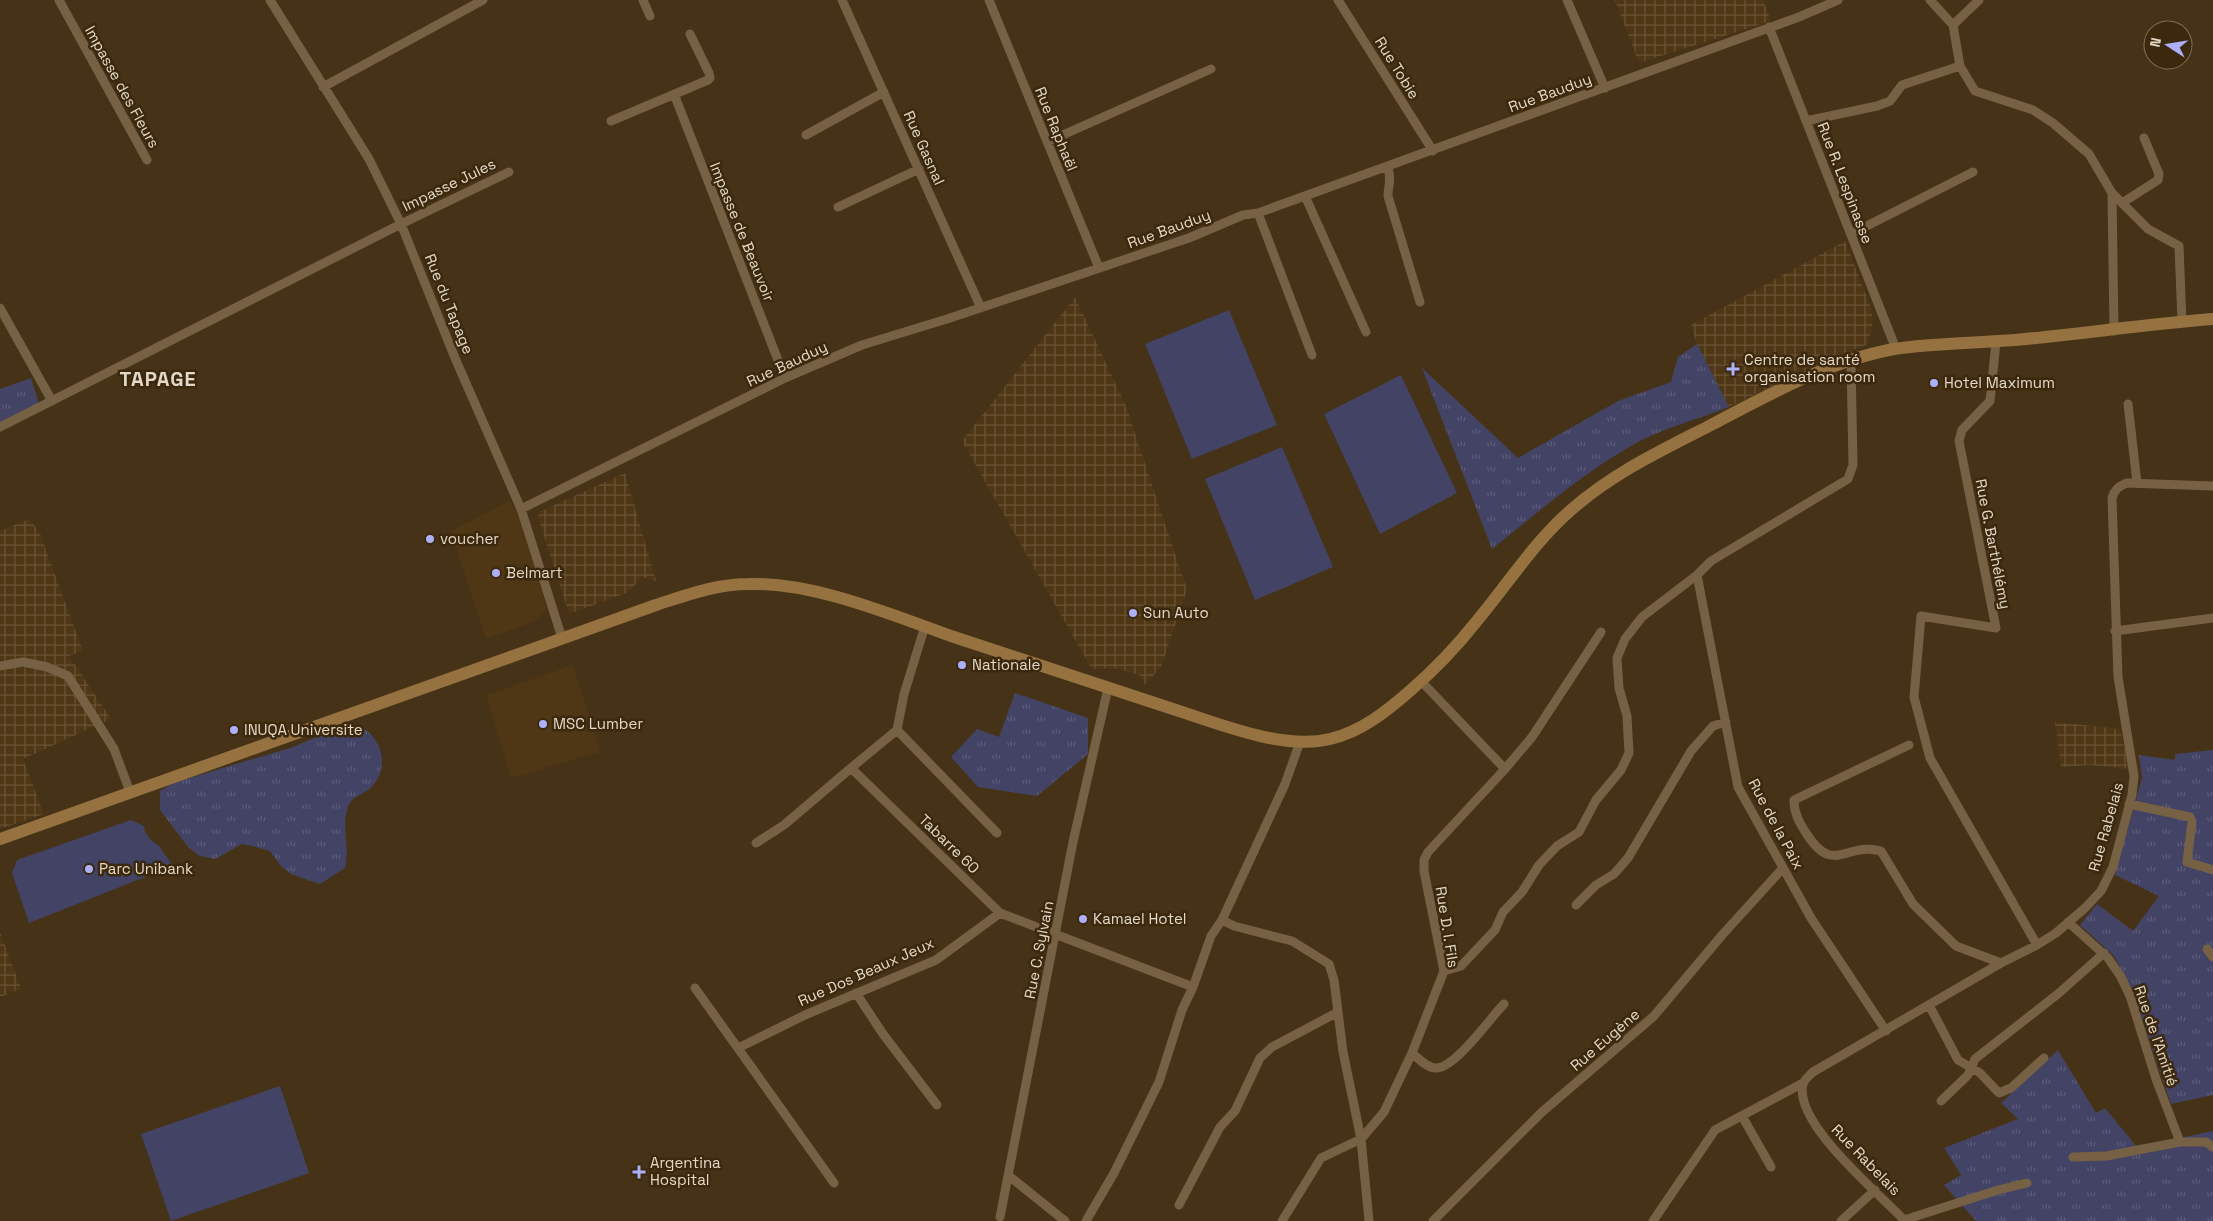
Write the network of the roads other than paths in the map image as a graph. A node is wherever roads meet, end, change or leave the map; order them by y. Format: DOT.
graph roads {
  1 [pos="58,0"];
  2 [pos="270,0"];
  3 [pos="483,0"];
  4 [pos="642,0"];
  5 [pos="842,0"];
  6 [pos="989,0"];
  7 [pos="1338,0"];
  8 [pos="1567,0"];
  9 [pos="1838,0"];
  10 [pos="1930,0"];
  11 [pos="1979,0"];
  12 [pos="650,16"];
  13 [pos="1953,25"];
  14 [pos="1769,27"];
  15 [pos="690,34"];
  16 [pos="1960,66"];
  17 [pos="1211,69"];
  18 [pos="323,87"];
  19 [pos="1605,88"];
  20 [pos="884,92"];
  21 [pos="674,94"];
  22 [pos="611,121"];
  23 [pos="1806,121"];
  24 [pos="806,135"];
  25 [pos="2144,138"];
  26 [pos="1047,142"];
  27 [pos="1433,151"];
  28 [pos="148,160"];
  29 [pos="1388,167"];
  30 [pos="919,169"];
  31 [pos="510,172"];
  32 [pos="1973,172"];
  33 [pos="2112,193"];
  34 [pos="1305,196"];
  35 [pos="2122,203"];
  36 [pos="838,207"];
  37 [pos="1258,213"];
  38 [pos="401,224"];
  39 [pos="1851,234"];
  40 [pos="1099,268"];
  41 [pos="1420,302"];
  42 [pos="0,308"];
  43 [pos="981,308"];
  44 [pos="2213,319"];
  45 [pos="2182,322"];
  46 [pos="2114,331"];
  47 [pos="1366,332"];
  48 [pos="1996,342"];
  49 [pos="1896,349"];
  50 [pos="1312,356"];
  51 [pos="1851,361"];
  52 [pos="786,378"];
  53 [pos="52,401"];
  54 [pos="2128,404"];
  55 [pos="0,427"];
  56 [pos="2138,483"];
  57 [pos="2213,486"];
  58 [pos="520,508"];
  59 [pos="1697,575"];
  60 [pos="2213,618"];
  61 [pos="925,626"];
  62 [pos="2115,631"];
  63 [pos="1601,632"];
  64 [pos="562,638"];
  65 [pos="0,666"];
  66 [pos="1421,681"];
  67 [pos="1108,688"];
  68 [pos="1726,722"];
  69 [pos="897,730"];
  70 [pos="1300,742"];
  71 [pos="1909,745"];
  72 [pos="851,768"];
  73 [pos="1505,769"];
  74 [pos="130,792"];
  75 [pos="2130,804"];
  76 [pos="997,834"];
  77 [pos="0,839"];
  78 [pos="756,844"];
  79 [pos="1783,868"];
  80 [pos="2213,870"];
  81 [pos="1576,905"];
  82 [pos="1000,913"];
  83 [pos="1222,920"];
  84 [pos="2068,922"];
  85 [pos="1057,934"];
  86 [pos="2037,945"];
  87 [pos="2207,949"];
  88 [pos="2104,953"];
  89 [pos="2213,957"];
  90 [pos="2002,963"];
  91 [pos="1444,971"];
  92 [pos="1193,986"];
  93 [pos="695,988"];
  94 [pos="856,993"];
  95 [pos="1504,1004"];
  96 [pos="1929,1006"];
  97 [pos="1338,1012"];
  98 [pos="1886,1031"];
  99 [pos="738,1048"];
  100 [pos="1412,1053"];
  101 [pos="2044,1058"];
  102 [pos="1970,1068"];
  103 [pos="1803,1083"];
  104 [pos="1941,1101"];
  105 [pos="937,1105"];
  106 [pos="1742,1116"];
  107 [pos="1361,1139"];
  108 [pos="2180,1142"];
  109 [pos="2213,1147"];
  110 [pos="2073,1157"];
  111 [pos="1771,1167"];
  112 [pos="1008,1176"];
  113 [pos="834,1183"];
  114 [pos="2027,1183"];
  115 [pos="1875,1190"];
  116 [pos="1179,1205"];
  117 [pos="1000,1217"];
  118 [pos="1905,1220"];
  119 [pos="1065,1221"];
  120 [pos="1086,1221"];
  121 [pos="1282,1221"];
  122 [pos="1369,1221"];
  123 [pos="1433,1221"];
  124 [pos="1653,1221"];
  125 [pos="1841,1221"];
  1 -- 28 [label="street, Impasse des Fleurs"];
  2 -- 18 [label="street, Rue du Tapage"];
  3 -- 18 [label="street"];
  4 -- 12 [label="street"];
  5 -- 20 [label="street, Rue Gasnal"];
  6 -- 26 [label="street, Rue Raphaël"];
  7 -- 27 [label="street, Rue Tobie"];
  8 -- 19 [label="street"];
  9 -- 14 [label="street, Rue Bauduy"];
  10 -- 13 [label="street"];
  11 -- 13 [label="street"];
  13 -- 16 [label="street"];
  14 -- 19 [label="street, Rue Bauduy"];
  14 -- 23 [label="street, Rue R. Lespinasse"];
  15 -- 21 [label="street"];
  16 -- 23 [label="street"];
  16 -- 33 [label="street"];
  17 -- 26 [label="street"];
  18 -- 38 [label="street, Rue du Tapage"];
  19 -- 27 [label="street, Rue Bauduy"];
  20 -- 24 [label="street"];
  20 -- 30 [label="street, Rue Gasnal"];
  21 -- 22 [label="street"];
  21 -- 52 [label="street, Impasse de Beauvoir"];
  23 -- 39 [label="street, Rue R. Lespinasse"];
  25 -- 35 [label="street"];
  26 -- 40 [label="street, Rue Raphaël"];
  27 -- 29 [label="street, Rue Bauduy"];
  29 -- 34 [label="street, Rue Bauduy"];
  29 -- 41 [label="street"];
  30 -- 36 [label="street"];
  30 -- 43 [label="street, Rue Gasnal"];
  31 -- 38 [label="street, Impasse Jules"];
  32 -- 39 [label="street"];
  33 -- 35 [label="street"];
  33 -- 46 [label="street"];
  34 -- 37 [label="street, Rue Bauduy"];
  34 -- 47 [label="street"];
  35 -- 45 [label="street"];
  37 -- 40 [label="street, Rue Bauduy"];
  37 -- 50 [label="street"];
  38 -- 53 [label="street, Impasse Jules"];
  38 -- 58 [label="street, Rue du Tapage"];
  39 -- 49 [label="street, Rue R. Lespinasse"];
  40 -- 43 [label="street, Rue Bauduy"];
  42 -- 53 [label="street"];
  43 -- 52 [label="street, Rue Bauduy"];
  44 -- 45 [label="main road"];
  45 -- 46 [label="main road"];
  46 -- 48 [label="main road"];
  48 -- 49 [label="main road"];
  48 -- 86 [label="street, Rue G. Barthélémy"];
  49 -- 51 [label="main road"];
  51 -- 59 [label="street"];
  51 -- 66 [label="main road"];
  52 -- 58 [label="street, Rue Bauduy"];
  53 -- 55 [label="street, Impasse Jules"];
  54 -- 56 [label="street"];
  56 -- 57 [label="street, Rue Rabelais"];
  56 -- 62 [label="street, Rue Rabelais"];
  58 -- 64 [label="street, Rue du Tapage"];
  59 -- 68 [label="street, Rue de la Paix"];
  59 -- 91 [label="street"];
  60 -- 62 [label="street"];
  61 -- 64 [label="main road"];
  61 -- 67 [label="main road"];
  61 -- 69 [label="street"];
  62 -- 75 [label="street, Rue Rabelais"];
  63 -- 73 [label="street"];
  64 -- 74 [label="main road"];
  65 -- 74 [label="street"];
  66 -- 70 [label="main road"];
  66 -- 73 [label="street"];
  67 -- 70 [label="main road"];
  67 -- 85 [label="street, Rue C. Sylvain"];
  68 -- 79 [label="street, Rue de la Paix"];
  68 -- 81 [label="street"];
  69 -- 72 [label="street"];
  69 -- 76 [label="street"];
  70 -- 83 [label="street"];
  71 -- 90 [label="street"];
  72 -- 78 [label="street"];
  72 -- 82 [label="street, Tabarre 60"];
  73 -- 91 [label="street, Rue D. I. Fils"];
  74 -- 77 [label="main road"];
  75 -- 80 [label="street"];
  75 -- 84 [label="street, Rue Rabelais"];
  79 -- 98 [label="street, Rue de la Paix"];
  79 -- 123 [label="street, Rue Eugène"];
  82 -- 85 [label="street, Tabarre 60"];
  82 -- 94 [label="street, Rue Dos Beaux Jeux"];
  83 -- 92 [label="street"];
  83 -- 97 [label="street"];
  84 -- 86 [label="street, Rue Rabelais"];
  84 -- 88 [label="street, Rue de l'Amitié"];
  85 -- 92 [label="street, Tabarre 60"];
  85 -- 112 [label="street, Rue C. Sylvain"];
  86 -- 90 [label="street, Rue Rabelais"];
  87 -- 89 [label="street"];
  88 -- 102 [label="street"];
  88 -- 108 [label="street, Rue de l'Amitié"];
  90 -- 96 [label="street, Rue Rabelais"];
  91 -- 100 [label="street, Rue D. I. Fils"];
  92 -- 120 [label="street"];
  93 -- 99 [label="street"];
  94 -- 99 [label="street, Rue Dos Beaux Jeux"];
  94 -- 105 [label="street"];
  95 -- 100 [label="street"];
  96 -- 98 [label="street, Rue Rabelais"];
  96 -- 102 [label="street"];
  97 -- 107 [label="street"];
  97 -- 116 [label="street"];
  98 -- 103 [label="street, Rue Rabelais"];
  99 -- 113 [label="street"];
  100 -- 107 [label="street, Rue D. I. Fils"];
  101 -- 102 [label="street"];
  102 -- 104 [label="street"];
  103 -- 106 [label="street"];
  103 -- 115 [label="street, Rue Rabelais"];
  106 -- 111 [label="street"];
  106 -- 124 [label="street"];
  107 -- 121 [label="street"];
  107 -- 122 [label="street"];
  108 -- 109 [label="street"];
  108 -- 110 [label="street"];
  112 -- 117 [label="street, Rue C. Sylvain"];
  112 -- 119 [label="street"];
  114 -- 118 [label="street"];
  115 -- 118 [label="street, Rue Rabelais"];
  115 -- 125 [label="street"];
}
